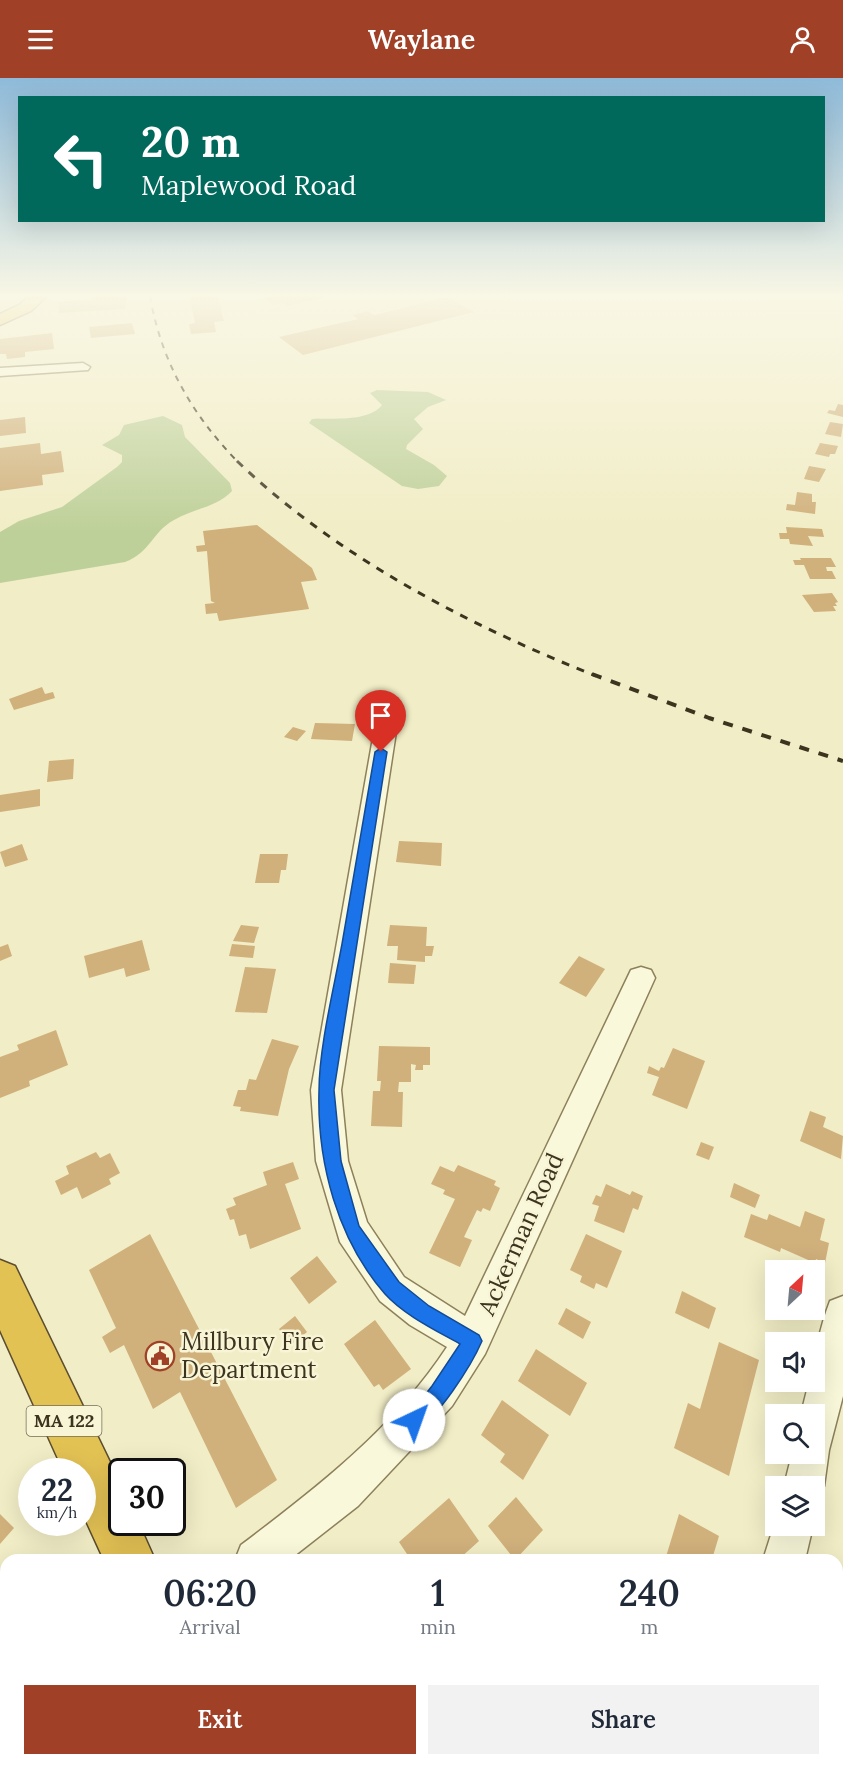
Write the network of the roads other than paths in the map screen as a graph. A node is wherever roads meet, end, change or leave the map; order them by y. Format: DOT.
graph roads {
  1 [pos="385,732"];
  2 [pos="641,978"];
  3 [pos="0,1281"];
  4 [pos="841,1330"];
  5 [pos="472,1341"];
  6 [pos="823,1404"];
  7 [pos="790,1536"];
  8 [pos="127,1554"];
  9 [pos="264,1554"];
  10 [pos="786,1554"];
  1 -- 5 [label="street"];
  2 -- 5 [label="street, Ackerman Road"];
  3 -- 8 [label="highway, MA 122"];
  4 -- 6 [label="street"];
  5 -- 9 [label="street, Ackerman Road"];
  7 -- 10 [label="street"];
}
